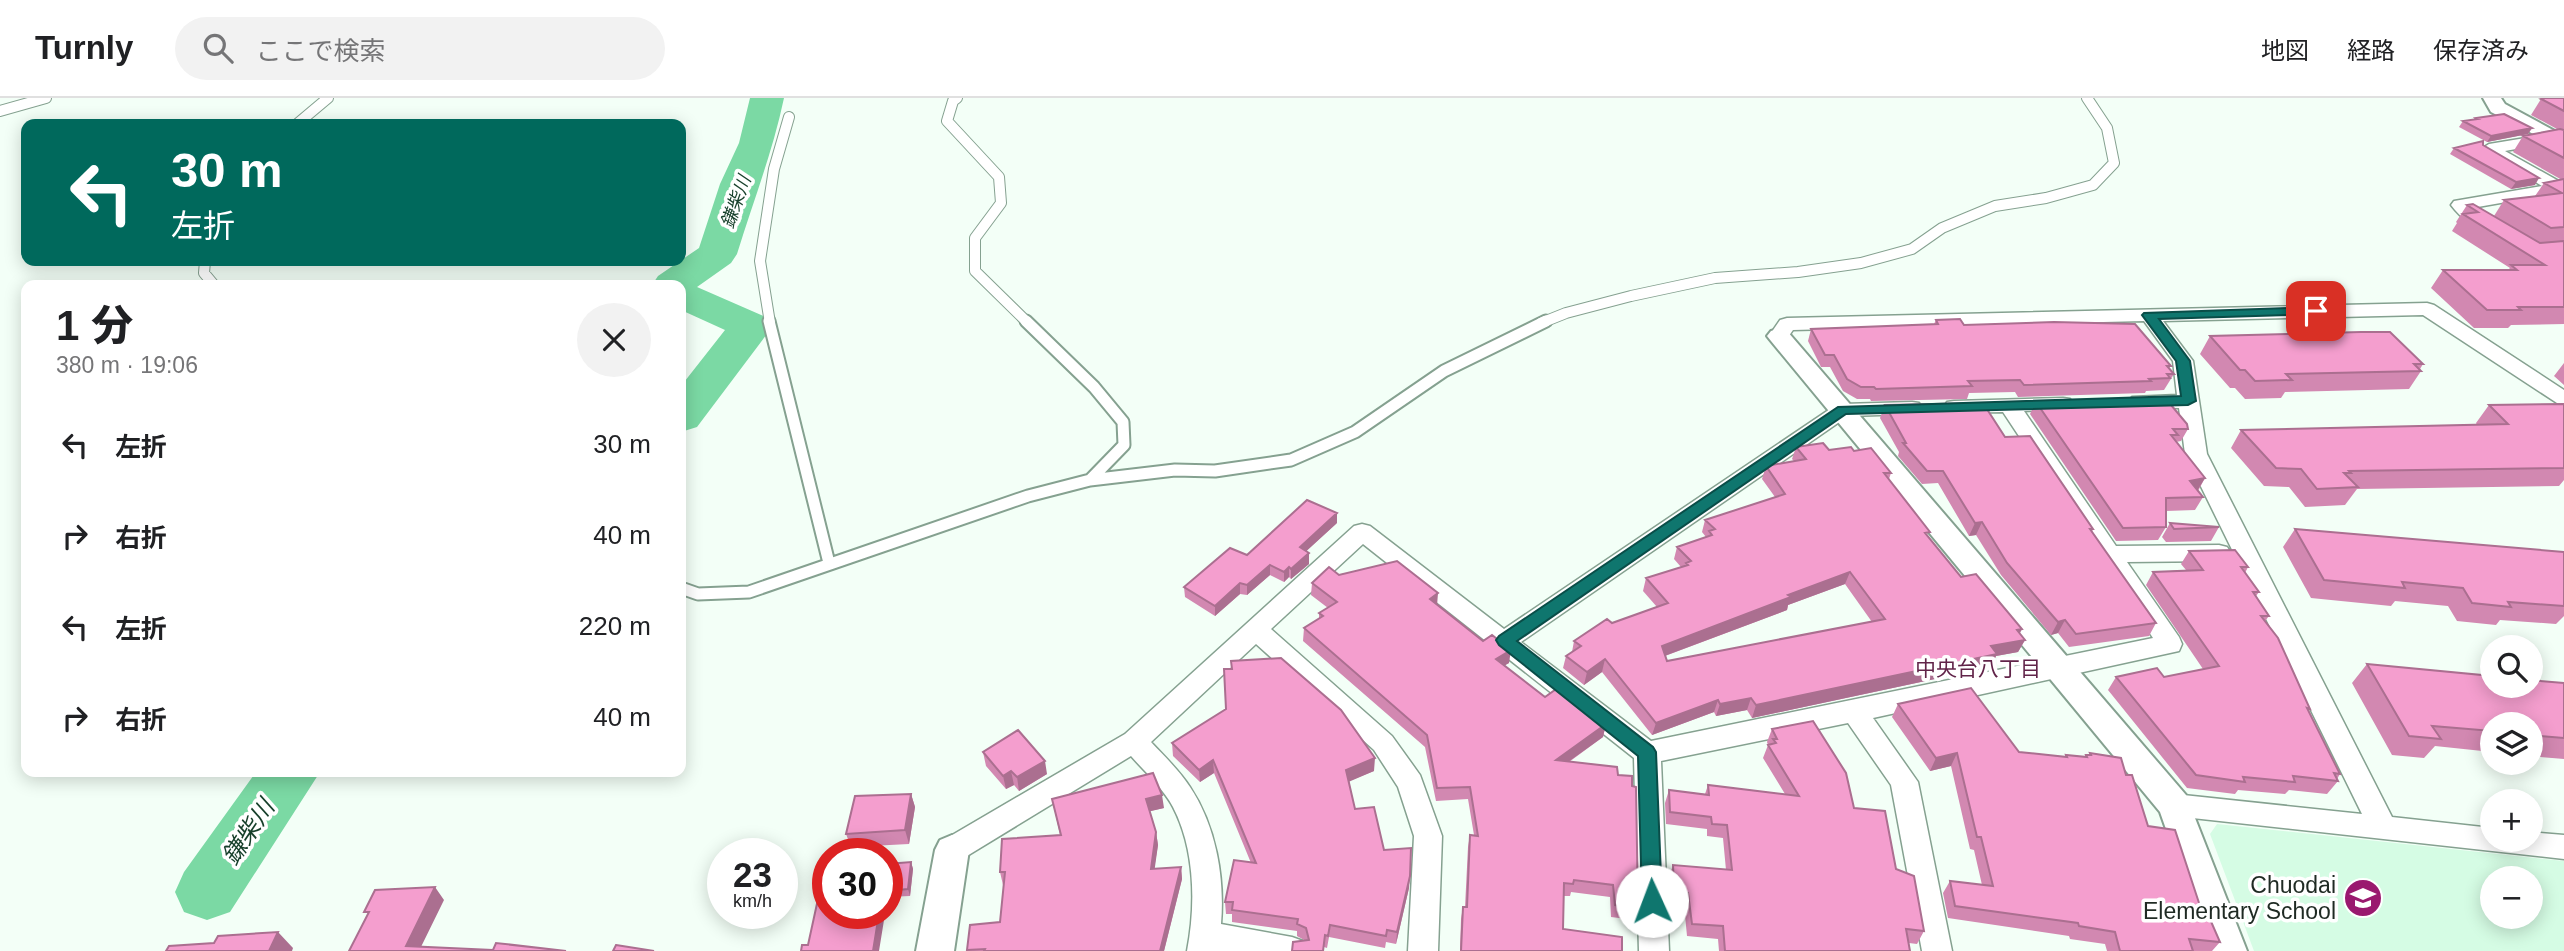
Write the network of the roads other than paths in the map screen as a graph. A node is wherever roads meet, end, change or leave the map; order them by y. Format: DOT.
graph roads {
  1 [pos="46,98"];
  2 [pos="328,98"];
  3 [pos="957,98"];
  4 [pos="2087,98"];
  5 [pos="2492,98"];
  6 [pos="0,111"];
  7 [pos="789,117"];
  8 [pos="303,119"];
  9 [pos="2558,141"];
  10 [pos="2502,235"];
  11 [pos="2149,315"];
  12 [pos="1779,336"];
  13 [pos="2564,399"];
  14 [pos="2188,401"];
  15 [pos="2119,402"];
  16 [pos="2078,403"];
  17 [pos="2009,405"];
  18 [pos="1843,410"];
  19 [pos="1090,480"];
  20 [pos="2244,552"];
  21 [pos="2110,554"];
  22 [pos="830,563"];
  23 [pos="686,590"];
  24 [pos="1255,629"];
  25 [pos="1505,640"];
  26 [pos="2060,668"];
  27 [pos="1854,712"];
  28 [pos="1134,741"];
  29 [pos="1647,752"];
  30 [pos="2174,805"];
  31 [pos="2383,828"];
  32 [pos="2480,839"];
  33 [pos="2543,846"];
  34 [pos="2564,848"];
  35 [pos="952,850"];
  36 [pos="1204,942"];
  37 [pos="934,951"];
  38 [pos="1292,951"];
  39 [pos="1423,951"];
  40 [pos="1654,951"];
  41 [pos="1937,951"];
  42 [pos="2228,951"];
  1 -- 6 [label="lane"];
  2 -- 8 [label="lane"];
  3 -- 19 [label="lane"];
  4 -- 19 [label="lane"];
  5 -- 9 [label="street"];
  7 -- 22 [label="lane"];
  9 -- 10 [label="street"];
  11 -- 12 [label="street"];
  11 -- 13 [label="street"];
  11 -- 14 [label="street"];
  12 -- 18 [label="street"];
  14 -- 15 [label="street"];
  14 -- 20 [label="street"];
  16 -- 17 [label="street"];
  17 -- 18 [label="street"];
  17 -- 21 [label="street"];
  18 -- 25 [label="street"];
  18 -- 26 [label="street"];
  19 -- 22 [label="lane"];
  20 -- 21 [label="street"];
  20 -- 31 [label="street"];
  21 -- 26 [label="street"];
  22 -- 23 [label="lane"];
  24 -- 25 [label="street"];
  24 -- 28 [label="street"];
  24 -- 39 [label="street"];
  25 -- 29 [label="street"];
  26 -- 27 [label="street"];
  26 -- 30 [label="street"];
  27 -- 29 [label="street"];
  27 -- 41 [label="street"];
  28 -- 35 [label="street"];
  28 -- 36 [label="street"];
  29 -- 40 [label="street"];
  30 -- 31 [label="street"];
  30 -- 42 [label="street"];
  31 -- 32 [label="street"];
  33 -- 34 [label="street"];
  35 -- 37 [label="street"];
  36 -- 38 [label="street"];
}
